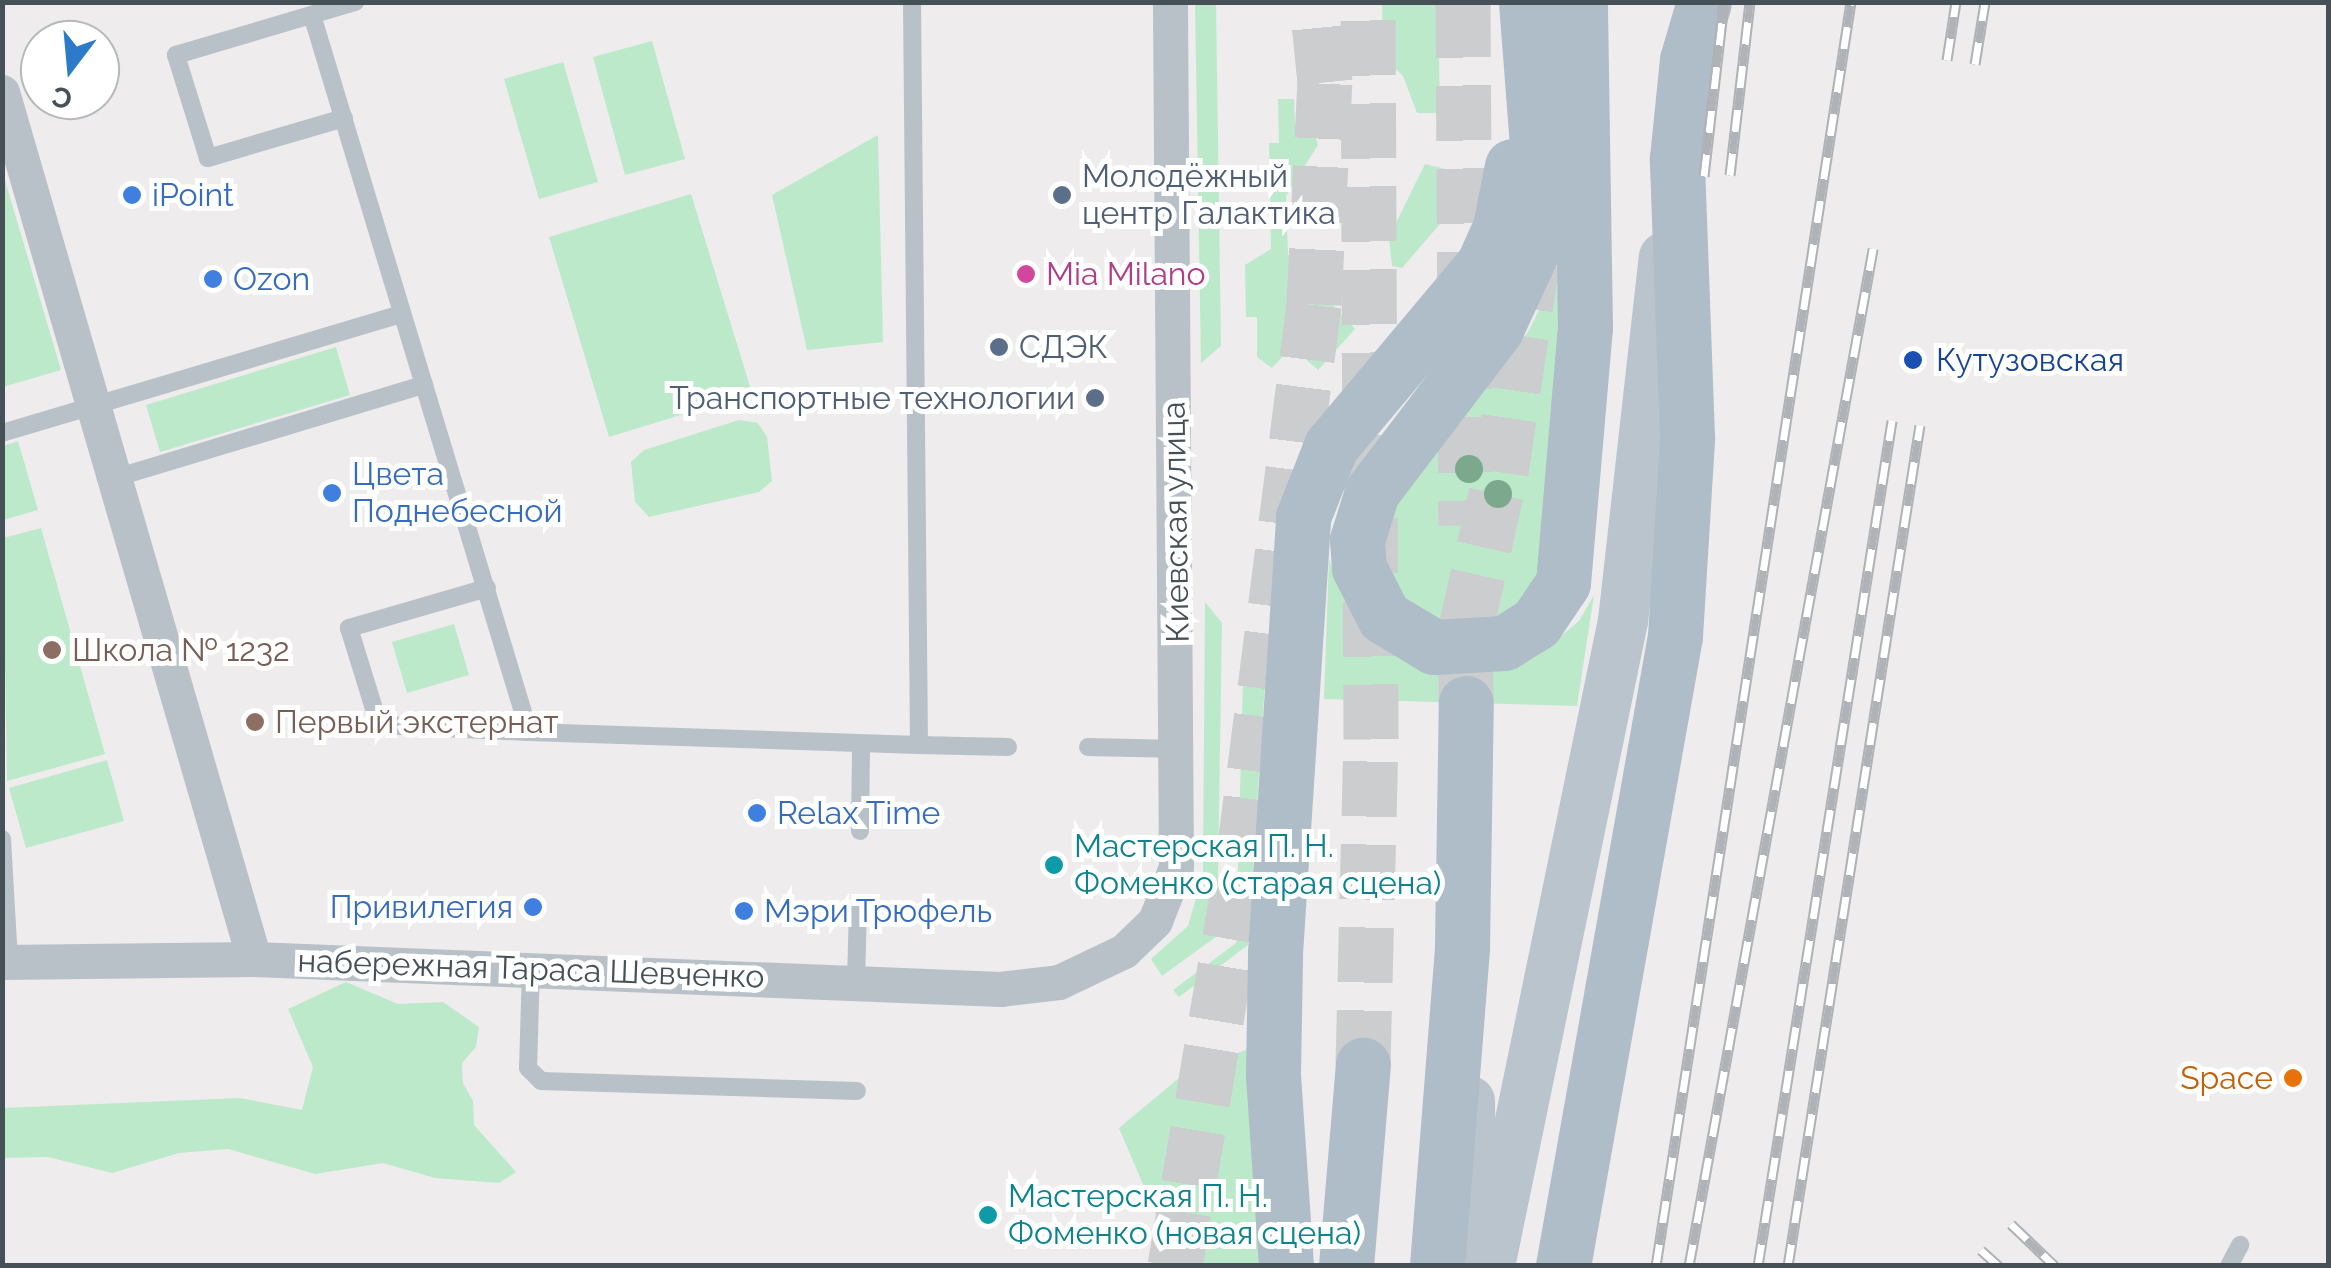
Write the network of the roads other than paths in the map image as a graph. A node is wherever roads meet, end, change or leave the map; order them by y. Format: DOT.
graph roads {
  1 [pos="354,2"];
  2 [pos="912,2"];
  3 [pos="1170,2"];
  4 [pos="1580,2"];
  5 [pos="1704,2"];
  6 [pos="312,15"];
  7 [pos="1527,28"];
  8 [pos="2,92"];
  9 [pos="344,118"];
  10 [pos="402,314"];
  11 [pos="424,385"];
  12 [pos="94,406"];
  13 [pos="2,433"];
  14 [pos="115,478"];
  15 [pos="1660,523"];
  16 [pos="487,588"];
  17 [pos="1466,703"];
  18 [pos="530,732"];
  19 [pos="862,745"];
  20 [pos="919,745"];
  21 [pos="1008,747"];
  22 [pos="1088,747"];
  23 [pos="1179,749"];
  24 [pos="860,831"];
  25 [pos="2,839"];
  26 [pos="858,908"];
  27 [pos="1462,946"];
  28 [pos="254,959"];
  29 [pos="6,962"];
  30 [pos="530,968"];
  31 [pos="856,982"];
  32 [pos="1059,982"];
  33 [pos="1363,1064"];
  34 [pos="858,1092"];
  35 [pos="1286,1266"];
  36 [pos="1346,1266"];
  37 [pos="1437,1266"];
  38 [pos="1470,1266"];
  39 [pos="1490,1266"];
  40 [pos="1563,1266"];
  1 -- 6 [label="lane"];
  2 -- 20 [label="lane"];
  3 -- 23 [label="street, Киевская улица"];
  4 -- 7 [label="main road"];
  5 -- 15 [label="main road"];
  6 -- 9 [label="lane"];
  6 -- 9 [label="lane"];
  7 -- 35 [label="main road"];
  8 -- 12 [label="street"];
  9 -- 10 [label="lane"];
  10 -- 11 [label="lane"];
  10 -- 12 [label="lane"];
  11 -- 14 [label="lane"];
  11 -- 16 [label="lane"];
  12 -- 13 [label="lane"];
  12 -- 14 [label="street"];
  14 -- 28 [label="street"];
  15 -- 39 [label="main road"];
  15 -- 40 [label="main road"];
  16 -- 18 [label="lane"];
  16 -- 18 [label="lane"];
  17 -- 27 [label="main road"];
  18 -- 19 [label="lane"];
  19 -- 20 [label="lane"];
  19 -- 24 [label="lane"];
  20 -- 21 [label="lane"];
  22 -- 23 [label="lane"];
  23 -- 32 [label="street, Киевская улица"];
  25 -- 29 [label="lane"];
  26 -- 31 [label="lane"];
  27 -- 37 [label="main road"];
  27 -- 38 [label="main road"];
  28 -- 29 [label="street, набережная Тараса Шевченко"];
  28 -- 30 [label="street, набережная Тараса Шевченко"];
  30 -- 31 [label="street, набережная Тараса Шевченко"];
  30 -- 34 [label="lane"];
  31 -- 32 [label="street, набережная Тараса Шевченко"];
  33 -- 36 [label="main road"];
}
